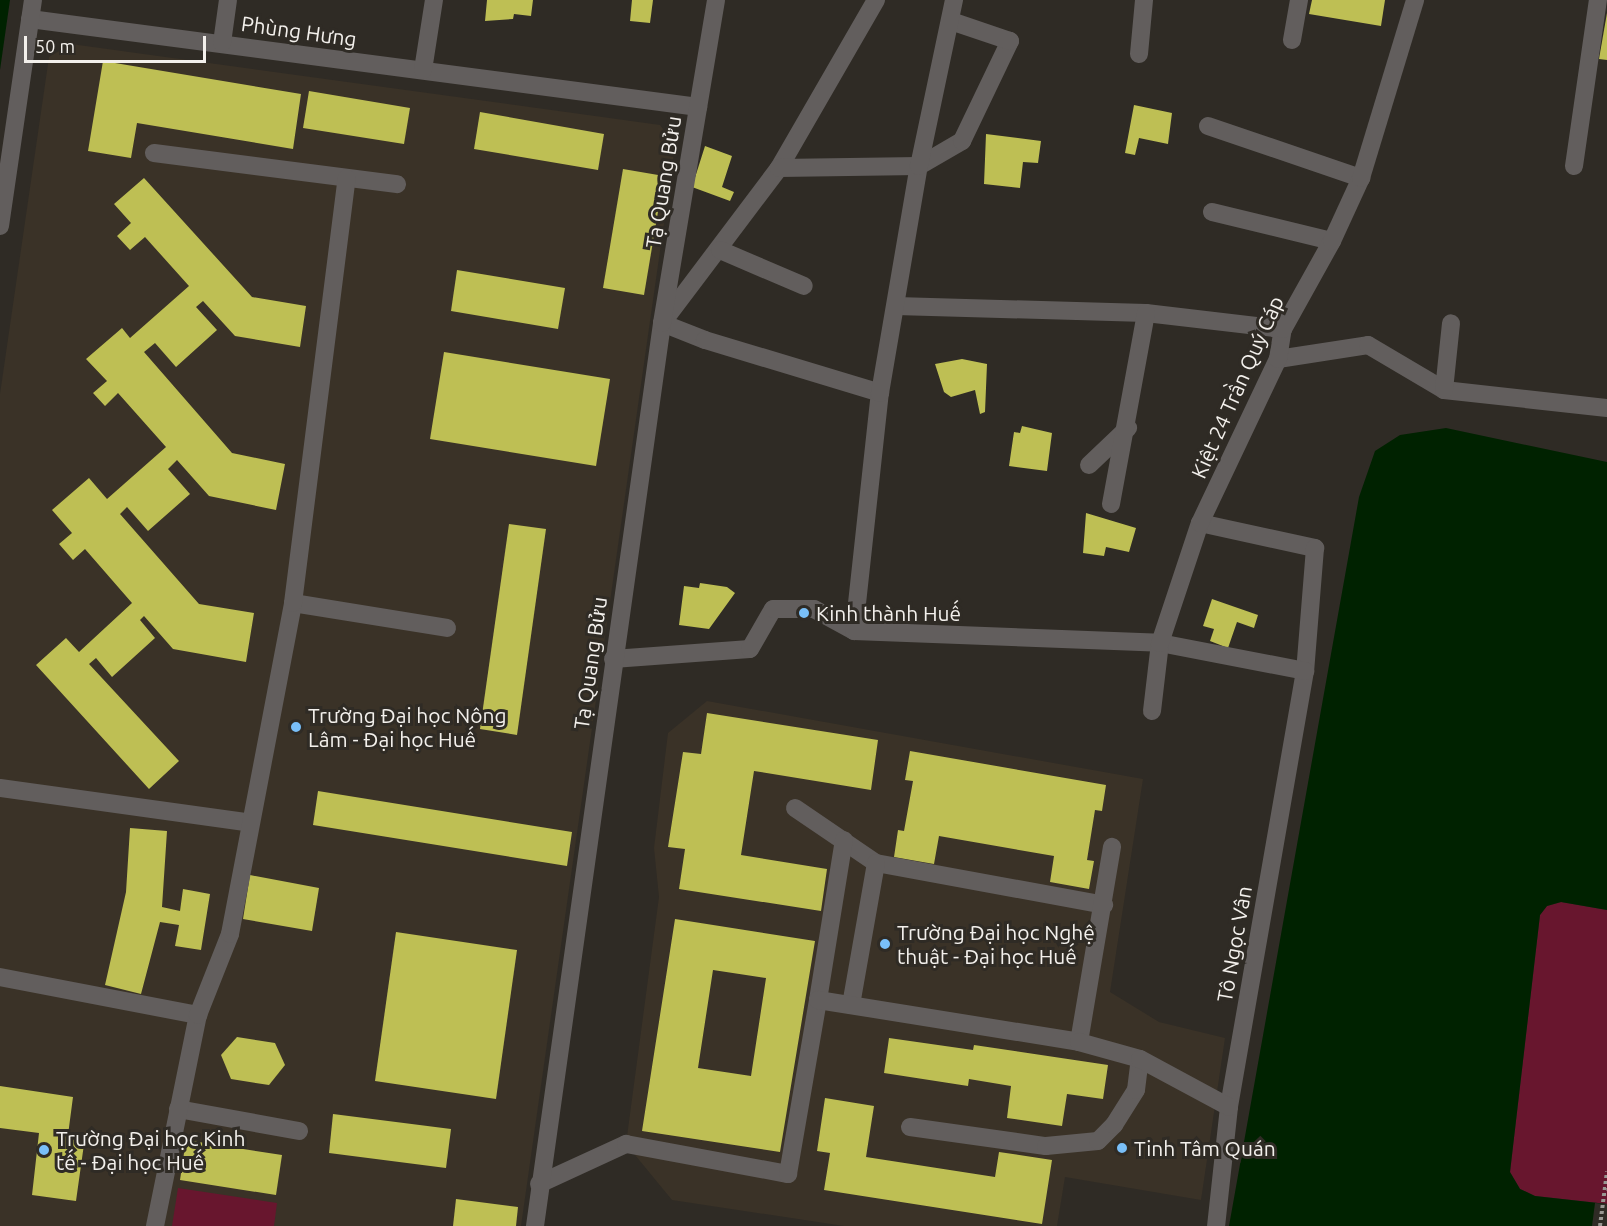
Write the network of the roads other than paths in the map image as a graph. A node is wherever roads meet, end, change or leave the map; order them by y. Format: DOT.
graph roads {
  1 [pos="33,0"];
  2 [pos="228,0"];
  3 [pos="434,0"];
  4 [pos="716,0"];
  5 [pos="954,0"];
  6 [pos="1144,0"];
  7 [pos="1299,0"];
  8 [pos="1415,0"];
  9 [pos="1598,0"];
  10 [pos="874,1"];
  11 [pos="30,19"];
  12 [pos="951,21"];
  13 [pos="1292,40"];
  14 [pos="222,43"];
  15 [pos="1139,54"];
  16 [pos="423,70"];
  17 [pos="698,107"];
  18 [pos="1208,126"];
  19 [pos="154,153"];
  20 [pos="919,166"];
  21 [pos="1574,166"];
  22 [pos="779,168"];
  23 [pos="347,178"];
  24 [pos="1361,178"];
  25 [pos="397,184"];
  26 [pos="1212,212"];
  27 [pos="0,226"];
  28 [pos="1332,241"];
  29 [pos="720,249"];
  30 [pos="804,286"];
  31 [pos="896,306"];
  32 [pos="1146,313"];
  33 [pos="662,323"];
  34 [pos="1451,323"];
  35 [pos="1283,329"];
  36 [pos="1278,359"];
  37 [pos="1444,390"];
  38 [pos="880,393"];
  39 [pos="1607,408"];
  40 [pos="1128,428"];
  41 [pos="1089,465"];
  42 [pos="1111,504"];
  43 [pos="1200,523"];
  44 [pos="293,603"];
  45 [pos="447,628"];
  46 [pos="854,631"];
  47 [pos="1160,643"];
  48 [pos="613,658"];
  49 [pos="1305,671"];
  50 [pos="1152,711"];
  51 [pos="0,788"];
  52 [pos="795,808"];
  53 [pos="251,823"];
  54 [pos="844,840"];
  55 [pos="1112,847"];
  56 [pos="876,863"];
  57 [pos="1104,905"];
  58 [pos="0,976"];
  59 [pos="818,1000"];
  60 [pos="851,1005"];
  61 [pos="198,1015"];
  62 [pos="1079,1042"];
  63 [pos="1140,1059"];
  64 [pos="1229,1107"];
  65 [pos="178,1109"];
  66 [pos="910,1126"];
  67 [pos="299,1131"];
  68 [pos="539,1184"];
  69 [pos="155,1226"];
  70 [pos="535,1226"];
  71 [pos="1216,1226"];
  1 -- 11 [label="street"];
  2 -- 14 [label="street"];
  3 -- 16 [label="street"];
  4 -- 17 [label="street, Tạ Quang Bửu"];
  5 -- 12 [label="street"];
  6 -- 15 [label="street"];
  7 -- 13 [label="street"];
  8 -- 24 [label="street, Kiệt 24 Trần Quý Cáp"];
  9 -- 21 [label="street"];
  10 -- 22 [label="street"];
  11 -- 14 [label="street, Phùng Hưng"];
  11 -- 27 [label="street"];
  12 -- 20 [label="street"];
  12 -- 20 [label="street"];
  14 -- 16 [label="street, Phùng Hưng"];
  16 -- 17 [label="street, Phùng Hưng"];
  17 -- 33 [label="street, Tạ Quang Bửu"];
  18 -- 24 [label="street"];
  19 -- 23 [label="street"];
  20 -- 22 [label="street"];
  20 -- 31 [label="street"];
  22 -- 29 [label="street"];
  23 -- 25 [label="street"];
  23 -- 44 [label="street"];
  24 -- 28 [label="street, Kiệt 24 Trần Quý Cáp"];
  26 -- 28 [label="street"];
  28 -- 35 [label="street, Kiệt 24 Trần Quý Cáp"];
  29 -- 30 [label="street"];
  29 -- 33 [label="street"];
  31 -- 32 [label="street"];
  31 -- 38 [label="street"];
  32 -- 35 [label="street"];
  32 -- 40 [label="street"];
  33 -- 38 [label="street"];
  33 -- 48 [label="street, Tạ Quang Bửu"];
  34 -- 37 [label="street"];
  35 -- 36 [label="street, Kiệt 24 Trần Quý Cáp"];
  36 -- 37 [label="street"];
  36 -- 43 [label="street, Kiệt 24 Trần Quý Cáp"];
  37 -- 39 [label="street"];
  38 -- 46 [label="street"];
  40 -- 41 [label="street"];
  40 -- 42 [label="street"];
  43 -- 47 [label="street, Kiệt 24 Trần Quý Cáp"];
  43 -- 49 [label="street, Tô Ngọc Vân"];
  44 -- 45 [label="street"];
  44 -- 53 [label="street"];
  46 -- 47 [label="street"];
  46 -- 48 [label="street"];
  47 -- 49 [label="street"];
  47 -- 50 [label="street, Kiệt 24 Trần Quý Cáp"];
  48 -- 68 [label="street, Tạ Quang Bửu"];
  49 -- 64 [label="street, Tô Ngọc Vân"];
  51 -- 53 [label="street"];
  52 -- 54 [label="street"];
  53 -- 61 [label="street"];
  54 -- 56 [label="street"];
  54 -- 59 [label="street"];
  55 -- 57 [label="street"];
  56 -- 57 [label="street"];
  56 -- 60 [label="street"];
  57 -- 62 [label="street"];
  58 -- 61 [label="street"];
  59 -- 60 [label="street"];
  59 -- 68 [label="street"];
  60 -- 62 [label="street"];
  61 -- 65 [label="street"];
  62 -- 63 [label="street"];
  63 -- 64 [label="street"];
  63 -- 66 [label="street"];
  64 -- 71 [label="street, Tô Ngọc Vân"];
  65 -- 67 [label="street"];
  65 -- 69 [label="street"];
  68 -- 70 [label="street, Tạ Quang Bửu"];
}
